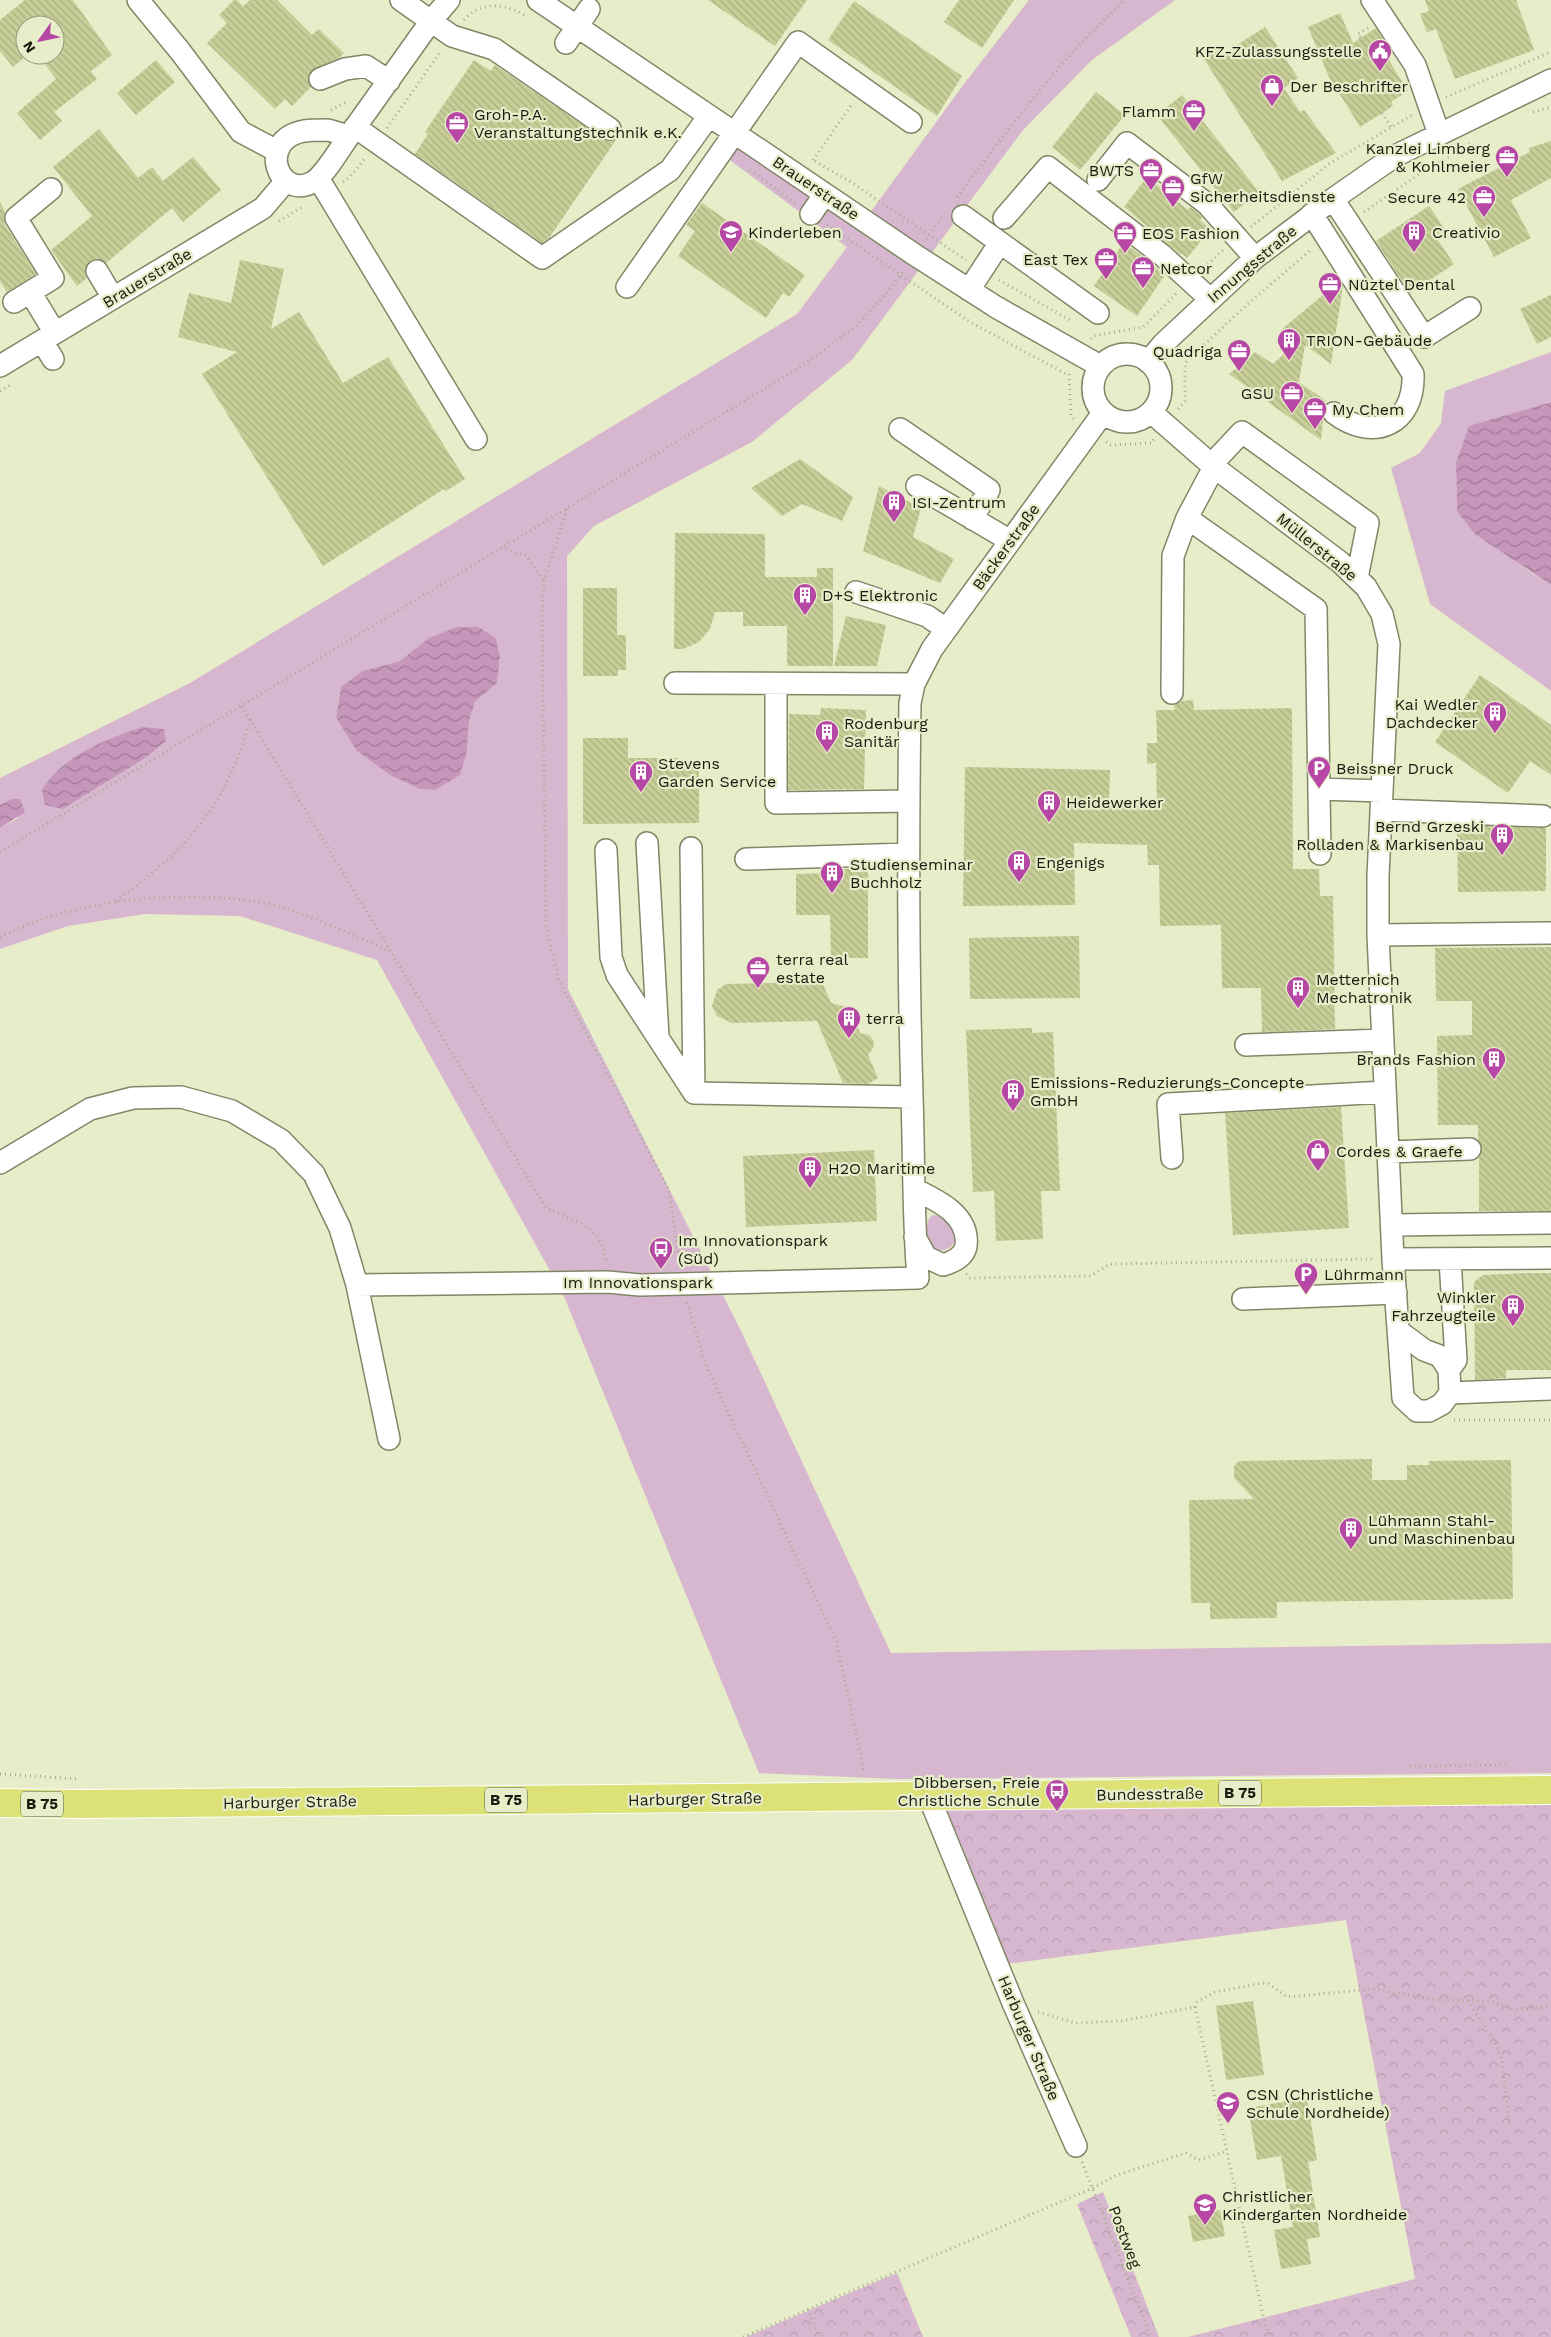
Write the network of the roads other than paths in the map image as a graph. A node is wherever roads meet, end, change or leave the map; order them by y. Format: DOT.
graph roads {
  1 [pos="138,0"];
  2 [pos="401,0"];
  3 [pos="450,0"];
  4 [pos="1372,0"];
  5 [pos="534,9"];
  6 [pos="589,9"];
  7 [pos="430,21"];
  8 [pos="572,35"];
  9 [pos="320,78"];
  10 [pos="1551,80"];
  11 [pos="389,81"];
  12 [pos="709,116"];
  13 [pos="911,122"];
  14 [pos="610,129"];
  15 [pos="352,131"];
  16 [pos="1439,134"];
  17 [pos="728,141"];
  18 [pos="277,151"];
  19 [pos="1098,180"];
  20 [pos="286,181"];
  21 [pos="322,185"];
  22 [pos="51,189"];
  23 [pos="825,194"];
  24 [pos="1333,199"];
  25 [pos="954,211"];
  26 [pos="811,214"];
  27 [pos="1312,214"];
  28 [pos="1004,218"];
  29 [pos="999,244"];
  30 [pos="1255,258"];
  31 [pos="97,271"];
  32 [pos="627,287"];
  33 [pos="970,290"];
  34 [pos="113,298"];
  35 [pos="1210,299"];
  36 [pos="1470,308"];
  37 [pos="1093,321"];
  38 [pos="48,337"];
  39 [pos="53,359"];
  40 [pos="1148,362"];
  41 [pos="0,366"];
  42 [pos="1100,366"];
  43 [pos="1151,412"];
  44 [pos="1103,413"];
  45 [pos="1334,413"];
  46 [pos="900,429"];
  47 [pos="476,439"];
  48 [pos="1212,466"];
  49 [pos="917,486"];
  50 [pos="1187,518"];
  51 [pos="972,519"];
  52 [pos="1009,540"];
  53 [pos="1357,578"];
  54 [pos="856,592"];
  55 [pos="946,629"];
  56 [pos="675,683"];
  57 [pos="776,684"];
  58 [pos="914,684"];
  59 [pos="1172,693"];
  60 [pos="1319,789"];
  61 [pos="1382,800"];
  62 [pos="909,801"];
  63 [pos="1543,816"];
  64 [pos="647,843"];
  65 [pos="691,848"];
  66 [pos="606,850"];
  67 [pos="908,854"];
  68 [pos="1320,854"];
  69 [pos="746,859"];
  70 [pos="1551,933"];
  71 [pos="1378,935"];
  72 [pos="658,1037"];
  73 [pos="1383,1040"];
  74 [pos="1246,1045"];
  75 [pos="1385,1092"];
  76 [pos="694,1093"];
  77 [pos="912,1097"];
  78 [pos="1470,1149"];
  79 [pos="1388,1152"];
  80 [pos="1172,1158"];
  81 [pos="0,1163"];
  82 [pos="914,1189"];
  83 [pos="1551,1223"];
  84 [pos="1392,1224"];
  85 [pos="915,1236"];
  86 [pos="1551,1258"];
  87 [pos="1393,1259"];
  88 [pos="1450,1259"];
  89 [pos="918,1278"];
  90 [pos="357,1285"];
  91 [pos="1396,1293"];
  92 [pos="1243,1299"];
  93 [pos="1400,1332"];
  94 [pos="1449,1370"];
  95 [pos="1551,1389"];
  96 [pos="1450,1393"];
  97 [pos="389,1439"];
  98 [pos="1551,1790"];
  99 [pos="929,1796"];
  100 [pos="0,1803"];
  101 [pos="1076,2146"];
  1 -- 18 [label="street"];
  2 -- 7 [label="street"];
  3 -- 7 [label="street"];
  4 -- 16 [label="street"];
  5 -- 8 [label="street, Brauerstraße"];
  6 -- 8 [label="street"];
  7 -- 11 [label="street"];
  7 -- 14 [label="street"];
  8 -- 12 [label="street, Brauerstraße"];
  9 -- 11 [label="street"];
  10 -- 16 [label="street, Innungsstraße"];
  11 -- 15 [label="street"];
  12 -- 15 [label="street"];
  12 -- 17 [label="street, Brauerstraße"];
  13 -- 17 [label="street"];
  15 -- 18 [label="street"];
  15 -- 21 [label="street"];
  16 -- 24 [label="street, Innungsstraße"];
  17 -- 23 [label="street, Brauerstraße"];
  17 -- 32 [label="street"];
  18 -- 20 [label="street"];
  19 -- 30 [label="street"];
  20 -- 21 [label="street"];
  20 -- 34 [label="street, Brauerstraße"];
  21 -- 47 [label="street"];
  22 -- 38 [label="street"];
  23 -- 26 [label="street"];
  23 -- 33 [label="street, Brauerstraße"];
  24 -- 27 [label="street, Innungsstraße"];
  24 -- 36 [label="street"];
  25 -- 29 [label="street"];
  27 -- 30 [label="street, Innungsstraße"];
  27 -- 45 [label="street"];
  28 -- 35 [label="street"];
  29 -- 33 [label="street"];
  29 -- 37 [label="street"];
  30 -- 35 [label="street, Innungsstraße"];
  31 -- 34 [label="street"];
  33 -- 42 [label="street, Brauerstraße"];
  34 -- 38 [label="street, Brauerstraße"];
  35 -- 40 [label="street, Innungsstraße"];
  38 -- 39 [label="street"];
  38 -- 41 [label="street, Brauerstraße"];
  40 -- 42 [label="street"];
  40 -- 43 [label="street"];
  42 -- 44 [label="street"];
  43 -- 44 [label="street"];
  43 -- 48 [label="street, Müllerstraße"];
  44 -- 52 [label="street, Bäckerstraße"];
  46 -- 51 [label="street"];
  48 -- 50 [label="street"];
  48 -- 53 [label="street, Müllerstraße"];
  48 -- 53 [label="street"];
  49 -- 51 [label="street"];
  50 -- 59 [label="street"];
  50 -- 60 [label="street"];
  51 -- 52 [label="street"];
  52 -- 55 [label="street, Bäckerstraße"];
  53 -- 61 [label="street, Müllerstraße"];
  54 -- 55 [label="street"];
  55 -- 58 [label="street, Bäckerstraße"];
  56 -- 57 [label="street"];
  57 -- 58 [label="street"];
  57 -- 62 [label="street"];
  58 -- 62 [label="street, Bäckerstraße"];
  60 -- 61 [label="street"];
  60 -- 68 [label="street"];
  61 -- 63 [label="street"];
  61 -- 71 [label="street, Müllerstraße"];
  62 -- 67 [label="street, Bäckerstraße"];
  64 -- 72 [label="street"];
  65 -- 76 [label="street"];
  66 -- 72 [label="street"];
  67 -- 69 [label="street"];
  67 -- 77 [label="street, Bäckerstraße"];
  70 -- 71 [label="street"];
  71 -- 73 [label="street, Müllerstraße"];
  72 -- 76 [label="street"];
  73 -- 74 [label="street"];
  73 -- 75 [label="street, Müllerstraße"];
  75 -- 79 [label="street, Müllerstraße"];
  75 -- 80 [label="street"];
  76 -- 77 [label="street"];
  77 -- 82 [label="street, Bäckerstraße"];
  78 -- 79 [label="street"];
  79 -- 84 [label="street, Müllerstraße"];
  81 -- 90 [label="street"];
  82 -- 85 [label="street, Bäckerstraße"];
  82 -- 85 [label="street, Bäckerstraße"];
  83 -- 84 [label="street"];
  84 -- 87 [label="street, Müllerstraße"];
  85 -- 89 [label="street, Bäckerstraße"];
  86 -- 88 [label="street"];
  87 -- 88 [label="street"];
  87 -- 91 [label="street, Müllerstraße"];
  88 -- 94 [label="street"];
  89 -- 90 [label="street, Im Innovationspark"];
  90 -- 97 [label="street"];
  91 -- 92 [label="street"];
  91 -- 93 [label="street, Müllerstraße"];
  93 -- 94 [label="street"];
  93 -- 96 [label="street, Müllerstraße"];
  94 -- 96 [label="street"];
  95 -- 96 [label="street"];
  98 -- 99 [label="main road, Bundesstraße / B 75"];
  99 -- 100 [label="main road, Harburger Straße / B 75"];
  99 -- 101 [label="street, Harburger Straße"];
}
